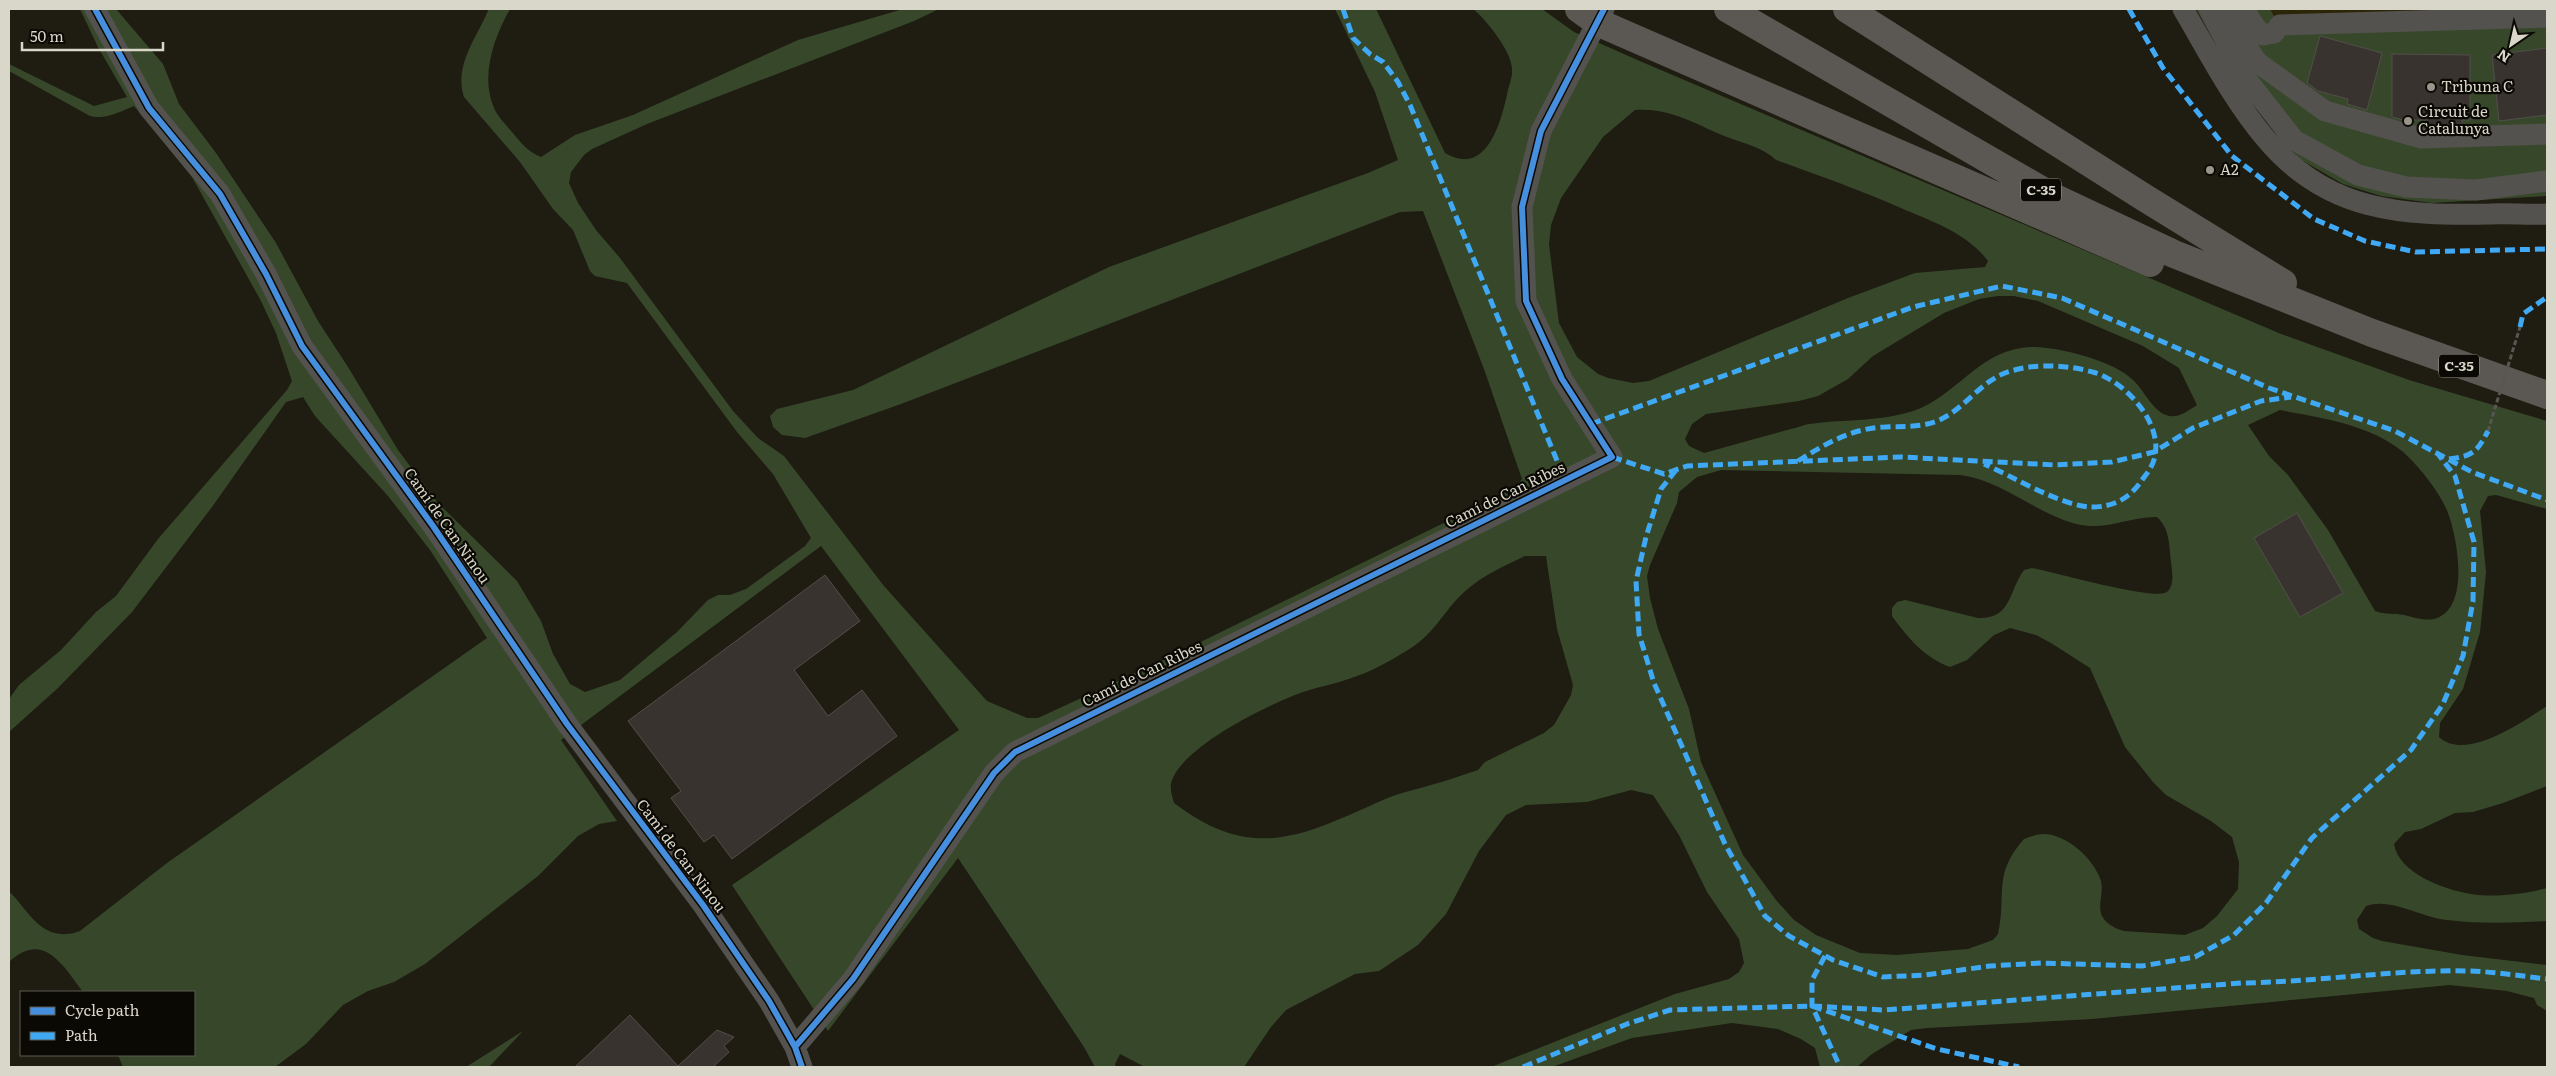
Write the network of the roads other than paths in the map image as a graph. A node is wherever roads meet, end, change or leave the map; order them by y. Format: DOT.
graph roads {
  1 [pos="95,9"];
  2 [pos="1728,9"];
  3 [pos="1847,9"];
  4 [pos="2183,9"];
  5 [pos="2209,9"];
  6 [pos="2222,9"];
  7 [pos="2244,9"];
  8 [pos="1593,13"];
  9 [pos="2547,18"];
  10 [pos="2547,134"];
  11 [pos="2547,181"];
  12 [pos="2547,214"];
  13 [pos="2372,333"];
  14 [pos="2547,395"];
  15 [pos="798,1057"];
  1 -- 15 [label="street, Camí de Can Ninou"];
  2 -- 13 [label="highway, C-35"];
  3 -- 13 [label="highway"];
  4 -- 12 [label="street"];
  5 -- 11 [label="street"];
  6 -- 10 [label="street"];
  7 -- 9 [label="street"];
  8 -- 13 [label="highway"];
  8 -- 15 [label="street, Camí de Can Ribes"];
  13 -- 14 [label="highway, C-35"];
}
